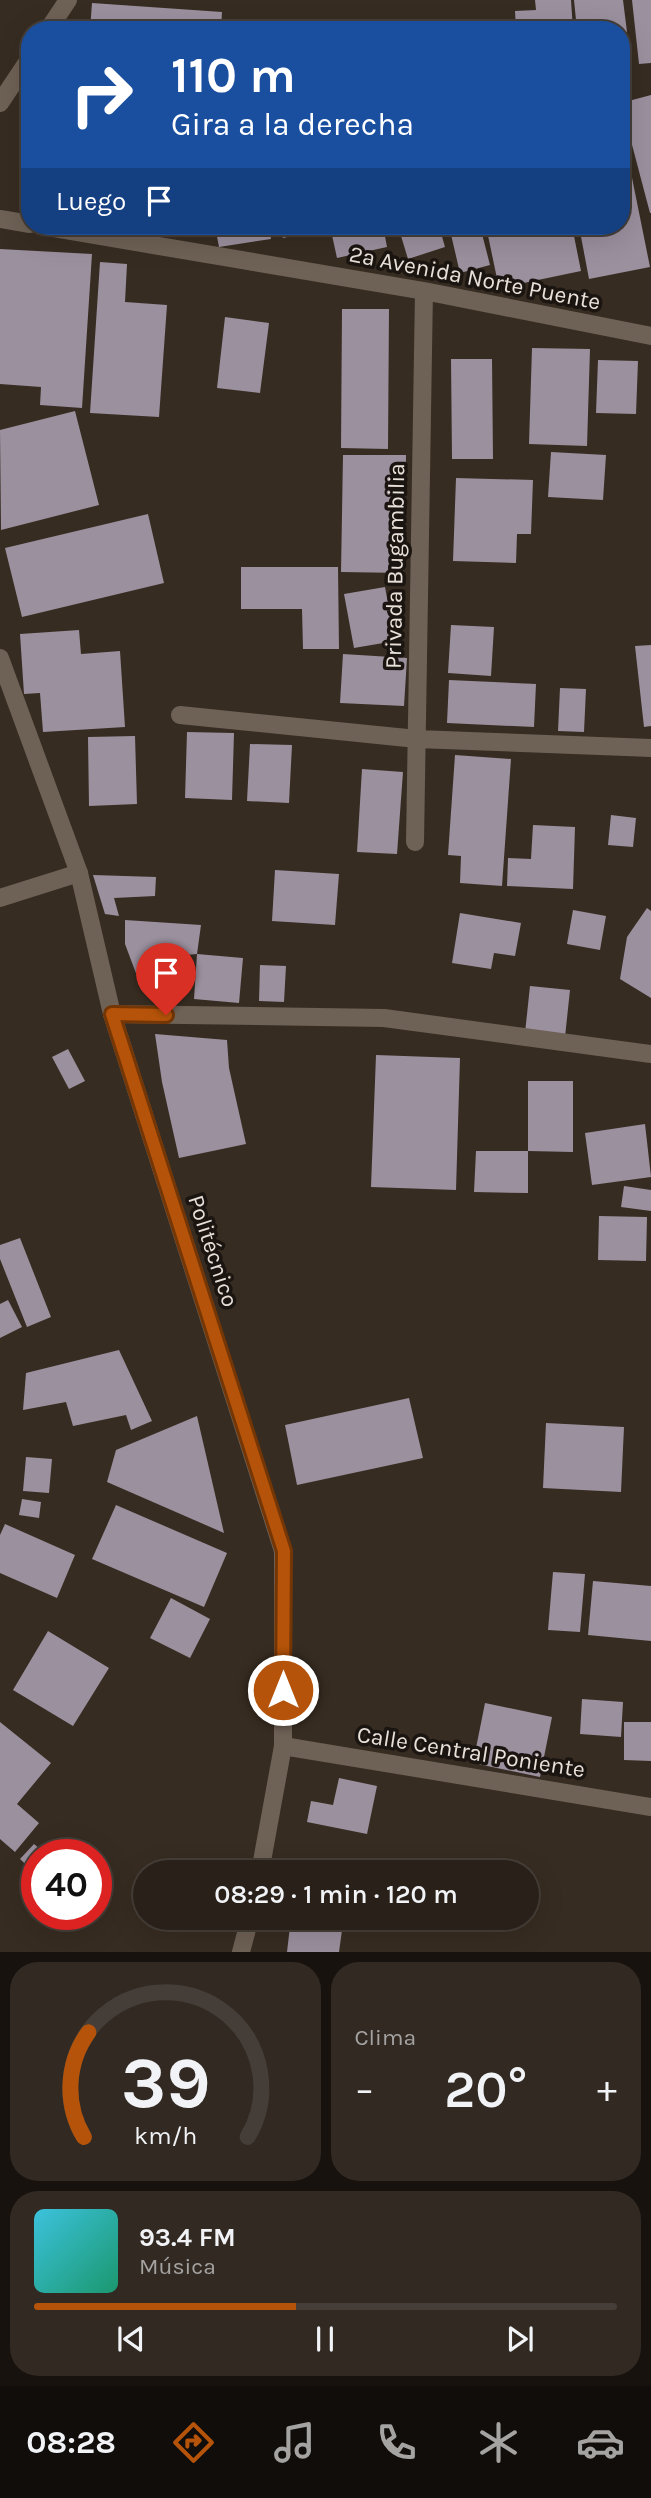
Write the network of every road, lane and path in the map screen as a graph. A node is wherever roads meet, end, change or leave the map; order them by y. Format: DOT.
graph roads {
  1 [pos="68,0"];
  2 [pos="54,21"];
  3 [pos="21,72"];
  4 [pos="0,103"];
  5 [pos="0,219"];
  6 [pos="21,222"];
  7 [pos="94,235"];
  8 [pos="424,291"];
  9 [pos="651,336"];
  10 [pos="0,658"];
  11 [pos="180,715"];
  12 [pos="418,739"];
  13 [pos="651,748"];
  14 [pos="415,842"];
  15 [pos="79,873"];
  16 [pos="0,898"];
  17 [pos="112,1014"];
  18 [pos="651,1054"];
  19 [pos="283,1746"];
  20 [pos="651,1807"];
  21 [pos="262,1860"];
  22 [pos="247,1930"];
  23 [pos="241,1952"];
  1 -- 2 [label="street"];
  3 -- 4 [label="street"];
  5 -- 6 [label="street"];
  7 -- 8 [label="street, 2a Avenida Norte Puente"];
  8 -- 9 [label="street, 2a Avenida Norte Puente"];
  8 -- 12 [label="street, Privada Bugambilia"];
  10 -- 15 [label="street, Politécnico"];
  11 -- 12 [label="street"];
  12 -- 13 [label="street"];
  12 -- 14 [label="street, Privada Bugambilia"];
  15 -- 16 [label="street"];
  15 -- 17 [label="street, Politécnico"];
  17 -- 18 [label="street"];
  17 -- 19 [label="street, Politécnico"];
  19 -- 20 [label="street, Calle Central Poniente"];
  19 -- 21 [label="street, Politécnico"];
  22 -- 23 [label="street"];
}
